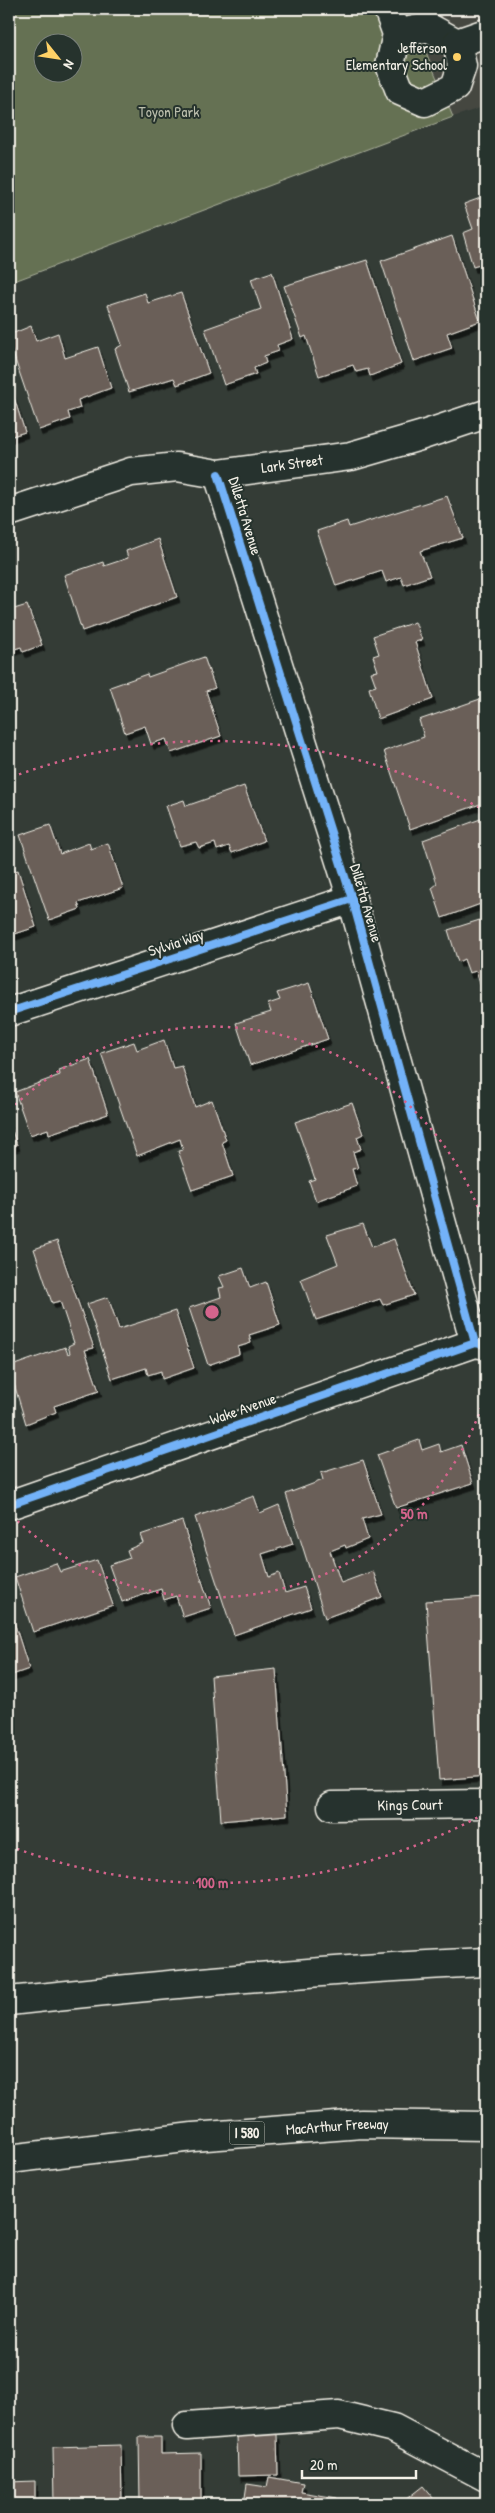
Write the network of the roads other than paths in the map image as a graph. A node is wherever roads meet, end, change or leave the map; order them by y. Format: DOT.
graph roads {
  1 [pos="392,21"];
  2 [pos="486,33"];
  3 [pos="457,43"];
  4 [pos="486,414"];
  5 [pos="218,474"];
  6 [pos="9,512"];
  7 [pos="352,899"];
  8 [pos="9,1012"];
  9 [pos="481,1344"];
  10 [pos="9,1505"];
  11 [pos="486,1804"];
  12 [pos="332,1806"];
  13 [pos="486,1962"];
  14 [pos="9,2001"];
  15 [pos="486,2126"];
  16 [pos="9,2159"];
  17 [pos="187,2426"];
  18 [pos="486,2477"];
  1 -- 3 [label="main road"];
  1 -- 3 [label="main road"];
  2 -- 3 [label="main road"];
  4 -- 5 [label="main road, Lark Street"];
  5 -- 6 [label="main road, Lark Street"];
  5 -- 7 [label="main road, Dilletta Avenue"];
  7 -- 8 [label="main road, Sylvia Way"];
  7 -- 9 [label="main road, Dilletta Avenue"];
  9 -- 10 [label="main road, Wake Avenue"];
  11 -- 12 [label="main road, Kings Court"];
  13 -- 14 [label="main road"];
  15 -- 16 [label="main road, MacArthur Freeway / I 580"];
  17 -- 18 [label="main road"];
}
